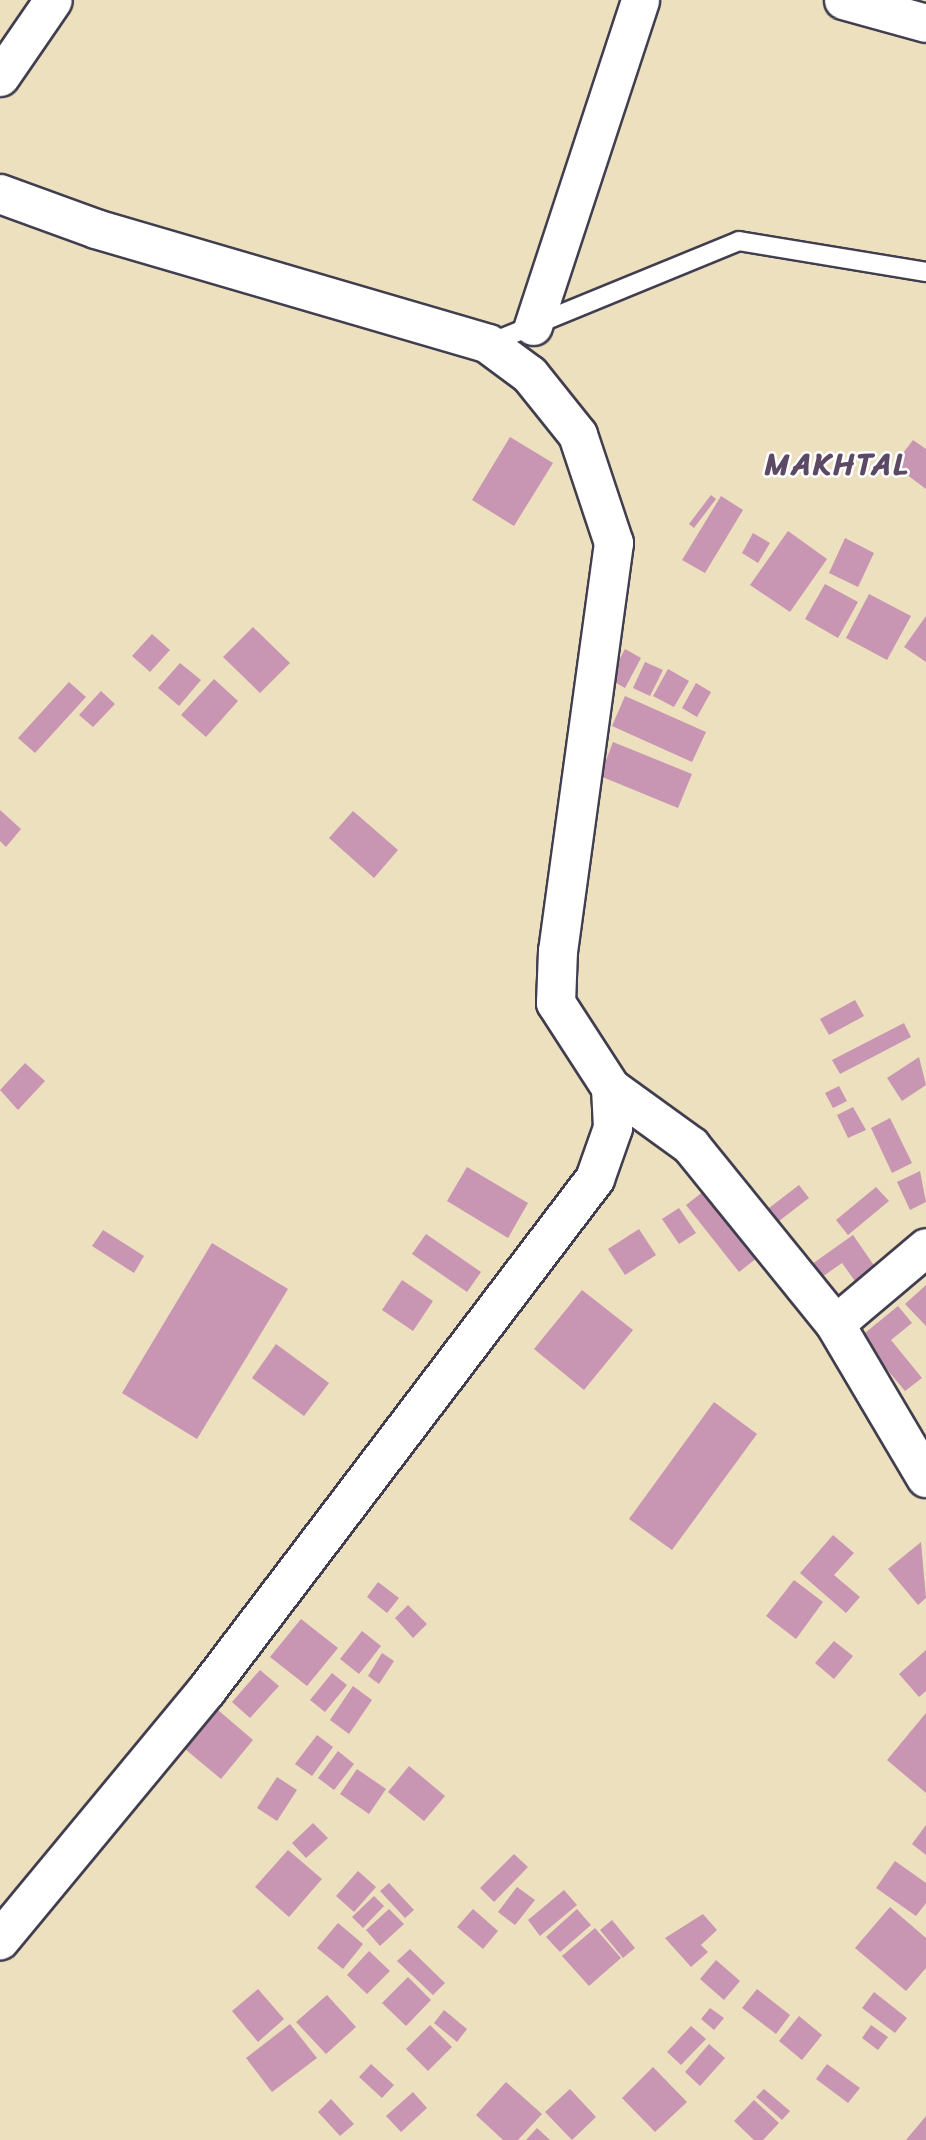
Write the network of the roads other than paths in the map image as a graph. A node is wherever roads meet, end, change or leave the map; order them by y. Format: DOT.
graph roads {
  1 [pos="53,0"];
  2 [pos="640,0"];
  3 [pos="843,0"];
  4 [pos="926,23"];
  5 [pos="0,77"];
  6 [pos="0,194"];
  7 [pos="926,272"];
  8 [pos="533,326"];
  9 [pos="488,344"];
  10 [pos="611,1088"];
  11 [pos="926,1247"];
  12 [pos="835,1324"];
  13 [pos="926,1478"];
  14 [pos="0,1940"];
  1 -- 5 [label="street"];
  2 -- 8 [label="street"];
  3 -- 4 [label="street"];
  6 -- 9 [label="street"];
  7 -- 8 [label="lane"];
  8 -- 9 [label="lane"];
  9 -- 10 [label="street"];
  10 -- 12 [label="street"];
  10 -- 14 [label="street"];
  11 -- 12 [label="street"];
  12 -- 13 [label="street"];
}
